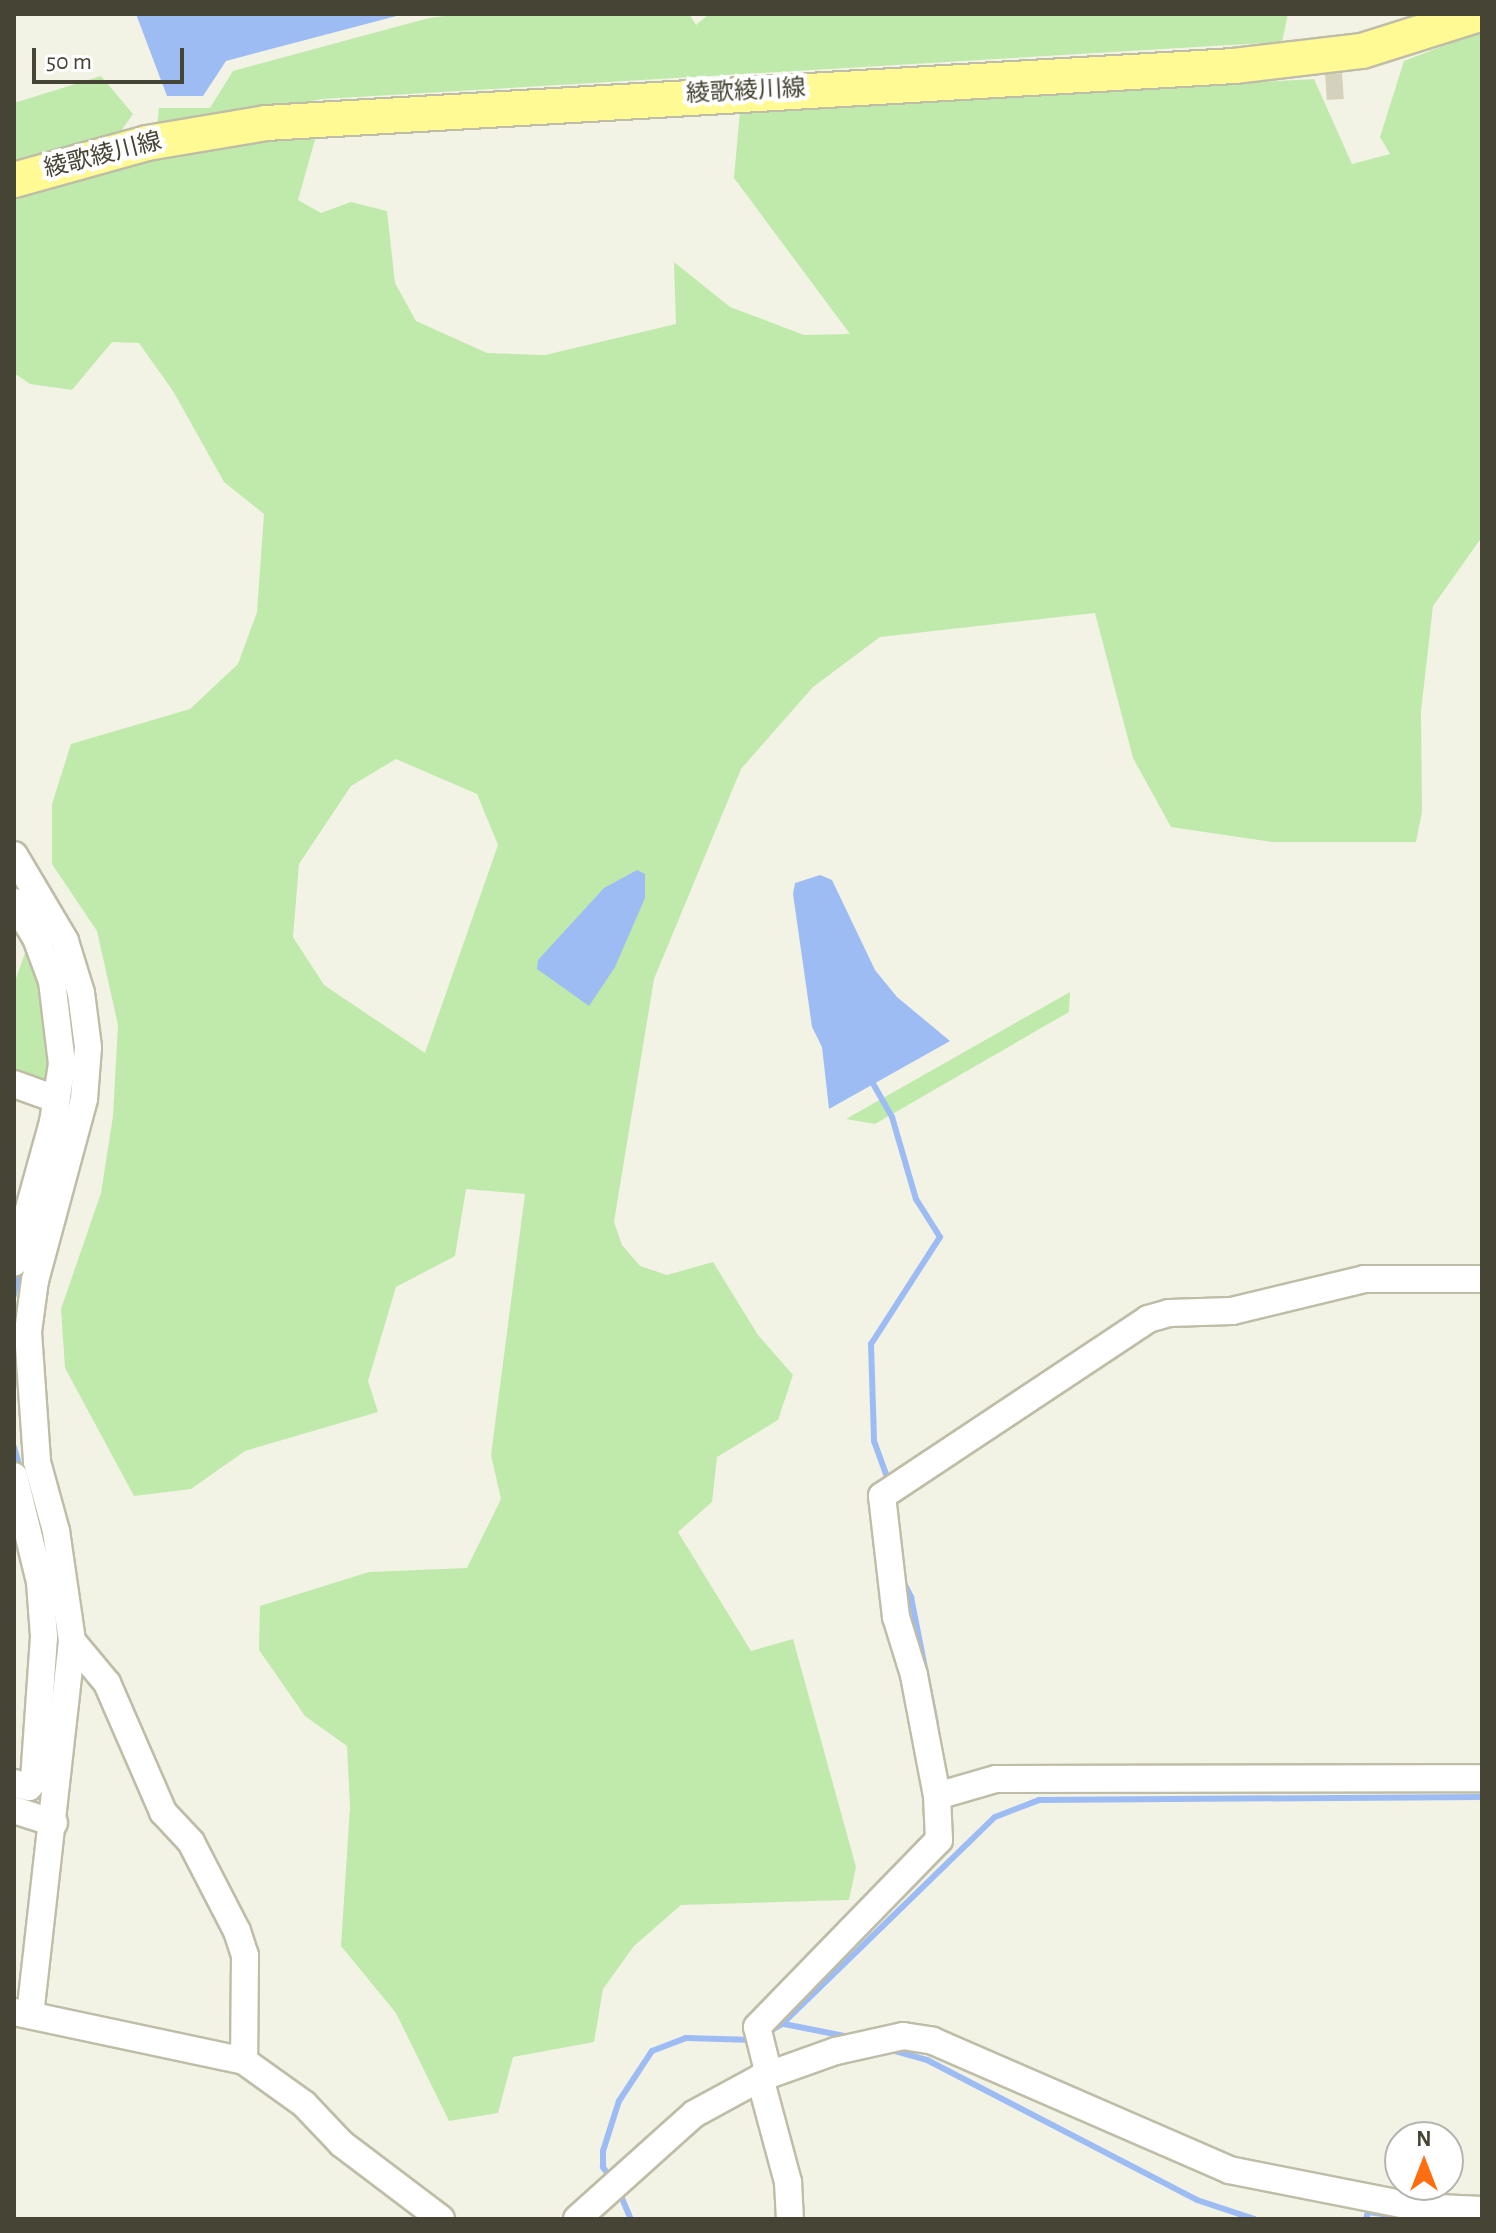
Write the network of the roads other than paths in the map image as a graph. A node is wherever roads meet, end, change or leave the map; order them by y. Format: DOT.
graph roads {
  1 [pos="1479,14"];
  2 [pos="14,180"];
  3 [pos="14,855"];
  4 [pos="14,902"];
  5 [pos="14,1084"];
  6 [pos="56,1099"];
  7 [pos="14,1263"];
  8 [pos="1482,1279"];
  9 [pos="14,1476"];
  10 [pos="72,1641"];
  11 [pos="1482,1778"];
  12 [pos="14,1783"];
  13 [pos="937,1796"];
  14 [pos="14,1810"];
  15 [pos="54,1823"];
  16 [pos="20,2019"];
  17 [pos="762,2057"];
  18 [pos="244,2061"];
  19 [pos="1482,2210"];
  20 [pos="441,2219"];
  21 [pos="577,2219"];
  22 [pos="790,2219"];
  1 -- 2 [label="main road, 綾歌綾川線"];
  3 -- 10 [label="street"];
  4 -- 6 [label="street"];
  5 -- 6 [label="street"];
  6 -- 7 [label="street"];
  8 -- 13 [label="street"];
  9 -- 12 [label="street"];
  10 -- 15 [label="street"];
  10 -- 18 [label="street"];
  11 -- 13 [label="street"];
  13 -- 17 [label="street"];
  14 -- 15 [label="street"];
  15 -- 16 [label="street"];
  16 -- 18 [label="street"];
  17 -- 19 [label="street"];
  17 -- 21 [label="street"];
  17 -- 22 [label="street"];
  18 -- 20 [label="street"];
}
